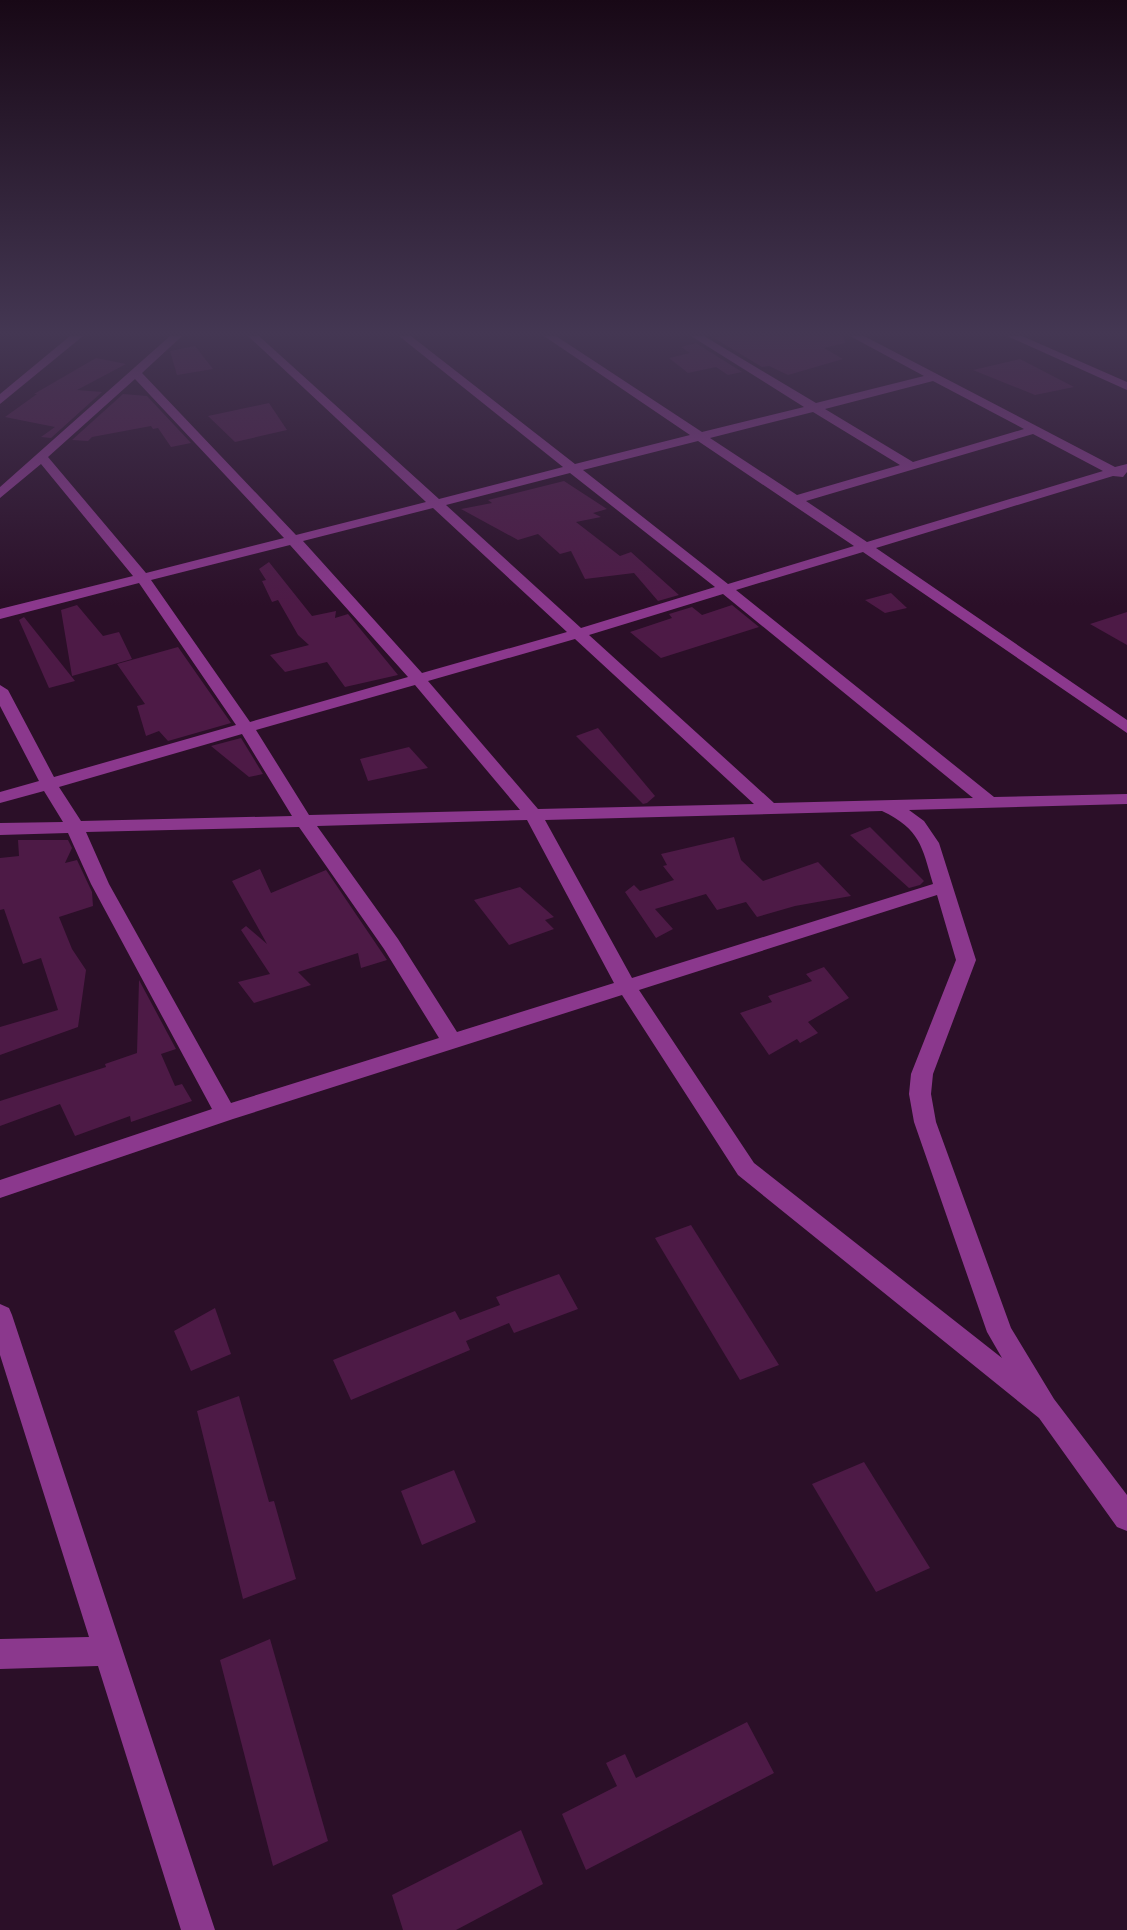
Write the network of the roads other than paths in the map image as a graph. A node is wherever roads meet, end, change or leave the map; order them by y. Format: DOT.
graph roads {
  1 [pos="77,426"];
  2 [pos="187,426"];
  3 [pos="353,426"];
  4 [pos="519,426"];
  5 [pos="684,426"];
  6 [pos="738,426"];
  7 [pos="845,426"];
  8 [pos="1028,426"];
  9 [pos="1035,430"];
  10 [pos="699,436"];
  11 [pos="42,458"];
  12 [pos="911,466"];
  13 [pos="572,468"];
  14 [pos="0,469"];
  15 [pos="1122,473"];
  16 [pos="23,474"];
  17 [pos="0,494"];
  18 [pos="795,500"];
  19 [pos="437,502"];
  20 [pos="294,539"];
  21 [pos="864,546"];
  22 [pos="142,577"];
  23 [pos="725,589"];
  24 [pos="0,614"];
  25 [pos="579,633"];
  26 [pos="419,679"];
  27 [pos="0,690"];
  28 [pos="1127,728"];
  29 [pos="247,729"];
  30 [pos="50,786"];
  31 [pos="0,798"];
  32 [pos="1127,799"];
  33 [pos="990,803"];
  34 [pos="884,805"];
  35 [pos="769,808"];
  36 [pos="532,813"];
  37 [pos="304,821"];
  38 [pos="75,827"];
  39 [pos="0,829"];
  40 [pos="943,887"];
  41 [pos="626,986"];
  42 [pos="452,1042"];
  43 [pos="225,1113"];
  44 [pos="0,1189"];
  45 [pos="0,1315"];
  46 [pos="6,1353"];
  47 [pos="1048,1410"];
  48 [pos="1127,1518"];
  49 [pos="108,1651"];
  50 [pos="0,1654"];
  51 [pos="198,1930"];
  1 -- 11 [label="street"];
  2 -- 20 [label="street"];
  3 -- 19 [label="street"];
  4 -- 13 [label="street"];
  5 -- 10 [label="street"];
  6 -- 10 [label="street"];
  7 -- 12 [label="street"];
  8 -- 9 [label="street"];
  9 -- 12 [label="street"];
  9 -- 15 [label="street"];
  10 -- 13 [label="street"];
  10 -- 18 [label="street"];
  11 -- 16 [label="street"];
  11 -- 22 [label="street"];
  12 -- 18 [label="street"];
  13 -- 19 [label="street"];
  13 -- 23 [label="street"];
  14 -- 16 [label="street"];
  15 -- 21 [label="street"];
  16 -- 17 [label="street"];
  18 -- 21 [label="street"];
  19 -- 20 [label="street"];
  19 -- 25 [label="street"];
  20 -- 22 [label="street"];
  20 -- 26 [label="street"];
  21 -- 23 [label="street"];
  21 -- 28 [label="street"];
  22 -- 24 [label="street"];
  22 -- 29 [label="street"];
  23 -- 25 [label="street"];
  23 -- 33 [label="street"];
  25 -- 26 [label="street"];
  25 -- 35 [label="street"];
  26 -- 29 [label="street"];
  26 -- 36 [label="street"];
  27 -- 30 [label="street"];
  29 -- 30 [label="street"];
  29 -- 37 [label="street"];
  30 -- 31 [label="street"];
  30 -- 38 [label="street"];
  32 -- 33 [label="street"];
  33 -- 34 [label="street"];
  34 -- 35 [label="street"];
  34 -- 40 [label="street"];
  35 -- 36 [label="street"];
  36 -- 37 [label="street"];
  36 -- 41 [label="street"];
  37 -- 38 [label="street"];
  37 -- 42 [label="street"];
  38 -- 39 [label="street"];
  38 -- 43 [label="street"];
  40 -- 41 [label="street"];
  40 -- 47 [label="street"];
  41 -- 42 [label="street"];
  41 -- 47 [label="street"];
  42 -- 43 [label="street"];
  43 -- 44 [label="street"];
  45 -- 46 [label="street"];
  46 -- 49 [label="street"];
  47 -- 48 [label="street"];
  49 -- 50 [label="street"];
  49 -- 51 [label="street"];
}
